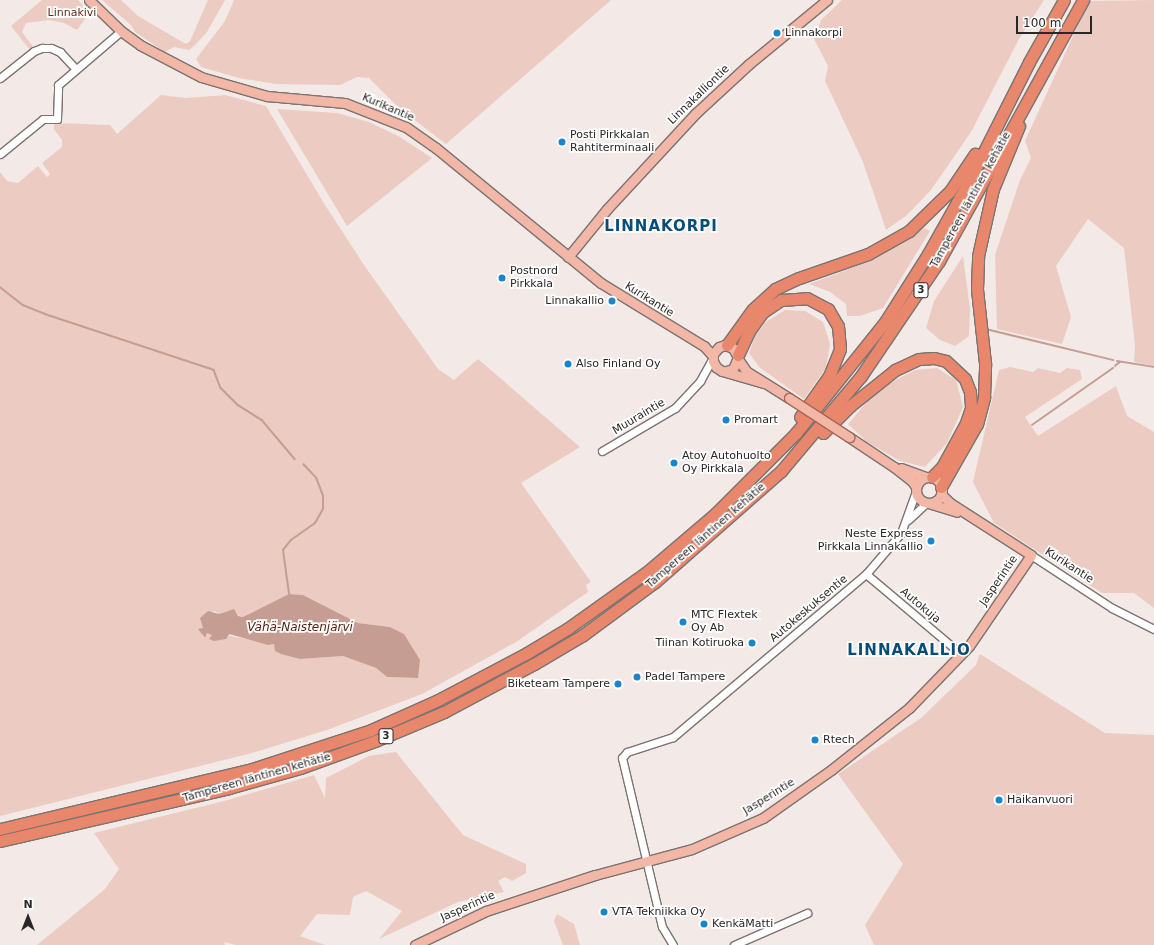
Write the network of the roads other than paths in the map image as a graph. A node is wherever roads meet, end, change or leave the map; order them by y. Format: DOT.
graph roads {
  1 [pos="89,0"];
  2 [pos="827,0"];
  3 [pos="1064,0"];
  4 [pos="1082,0"];
  5 [pos="121,31"];
  6 [pos="76,69"];
  7 [pos="0,78"];
  8 [pos="1032,90"];
  9 [pos="997,123"];
  10 [pos="0,154"];
  11 [pos="568,257"];
  12 [pos="685,335"];
  13 [pos="725,346"];
  14 [pos="713,357"];
  15 [pos="738,357"];
  16 [pos="724,371"];
  17 [pos="700,381"];
  18 [pos="764,383"];
  19 [pos="602,451"];
  20 [pos="775,455"];
  21 [pos="894,467"];
  22 [pos="781,470"];
  23 [pos="929,478"];
  24 [pos="916,489"];
  25 [pos="941,490"];
  26 [pos="927,503"];
  27 [pos="974,518"];
  28 [pos="908,520"];
  29 [pos="1031,555"];
  30 [pos="866,574"];
  31 [pos="1154,629"];
  32 [pos="961,654"];
  33 [pos="0,829"];
  34 [pos="0,841"];
  35 [pos="648,862"];
  36 [pos="807,913"];
  37 [pos="415,945"];
  38 [pos="673,945"];
  39 [pos="734,945"];
  1 -- 5 [label="main road, Kurikantie"];
  2 -- 11 [label="main road, Linnakalliontie"];
  3 -- 9 [label="highway, Tampereen läntinen kehätie / 3"];
  4 -- 8 [label="highway, Tampereen läntinen kehätie / 3"];
  5 -- 6 [label="street"];
  5 -- 11 [label="main road, Kurikantie"];
  6 -- 7 [label="street"];
  6 -- 10 [label="street"];
  8 -- 22 [label="highway, Tampereen läntinen kehätie / 3"];
  8 -- 25 [label="highway"];
  9 -- 13 [label="highway"];
  9 -- 20 [label="highway, Tampereen läntinen kehätie / 3"];
  11 -- 12 [label="main road, Kurikantie"];
  12 -- 13 [label="main road, Kurikantie"];
  12 -- 14 [label="main road, Kurikantie"];
  13 -- 14 [label="main road"];
  13 -- 15 [label="main road"];
  14 -- 16 [label="main road"];
  14 -- 17 [label="street, Muuraintie"];
  15 -- 16 [label="main road"];
  15 -- 18 [label="main road"];
  15 -- 20 [label="highway"];
  16 -- 17 [label="street, Muuraintie"];
  16 -- 18 [label="main road"];
  17 -- 19 [label="street, Muuraintie"];
  18 -- 21 [label="main road, bridge"];
  20 -- 33 [label="highway, Tampereen läntinen kehätie / 3"];
  21 -- 23 [label="main road"];
  21 -- 24 [label="main road"];
  22 -- 23 [label="highway"];
  22 -- 34 [label="highway, Tampereen läntinen kehätie / 3"];
  23 -- 24 [label="main road"];
  23 -- 25 [label="main road"];
  24 -- 26 [label="main road"];
  24 -- 28 [label="street, Autokeskuksentie"];
  25 -- 26 [label="main road"];
  25 -- 27 [label="main road, Kurikantie"];
  26 -- 27 [label="main road, Kurikantie"];
  26 -- 28 [label="street, Autokeskuksentie"];
  27 -- 29 [label="main road, Kurikantie"];
  28 -- 30 [label="street, Autokeskuksentie"];
  29 -- 31 [label="street, Kurikantie"];
  29 -- 32 [label="main road, Jasperintie"];
  30 -- 32 [label="street, Autokuja"];
  30 -- 35 [label="street, Autokeskuksentie"];
  32 -- 35 [label="main road, Jasperintie"];
  35 -- 37 [label="main road, Jasperintie"];
  35 -- 38 [label="street"];
  36 -- 39 [label="street"];
}
